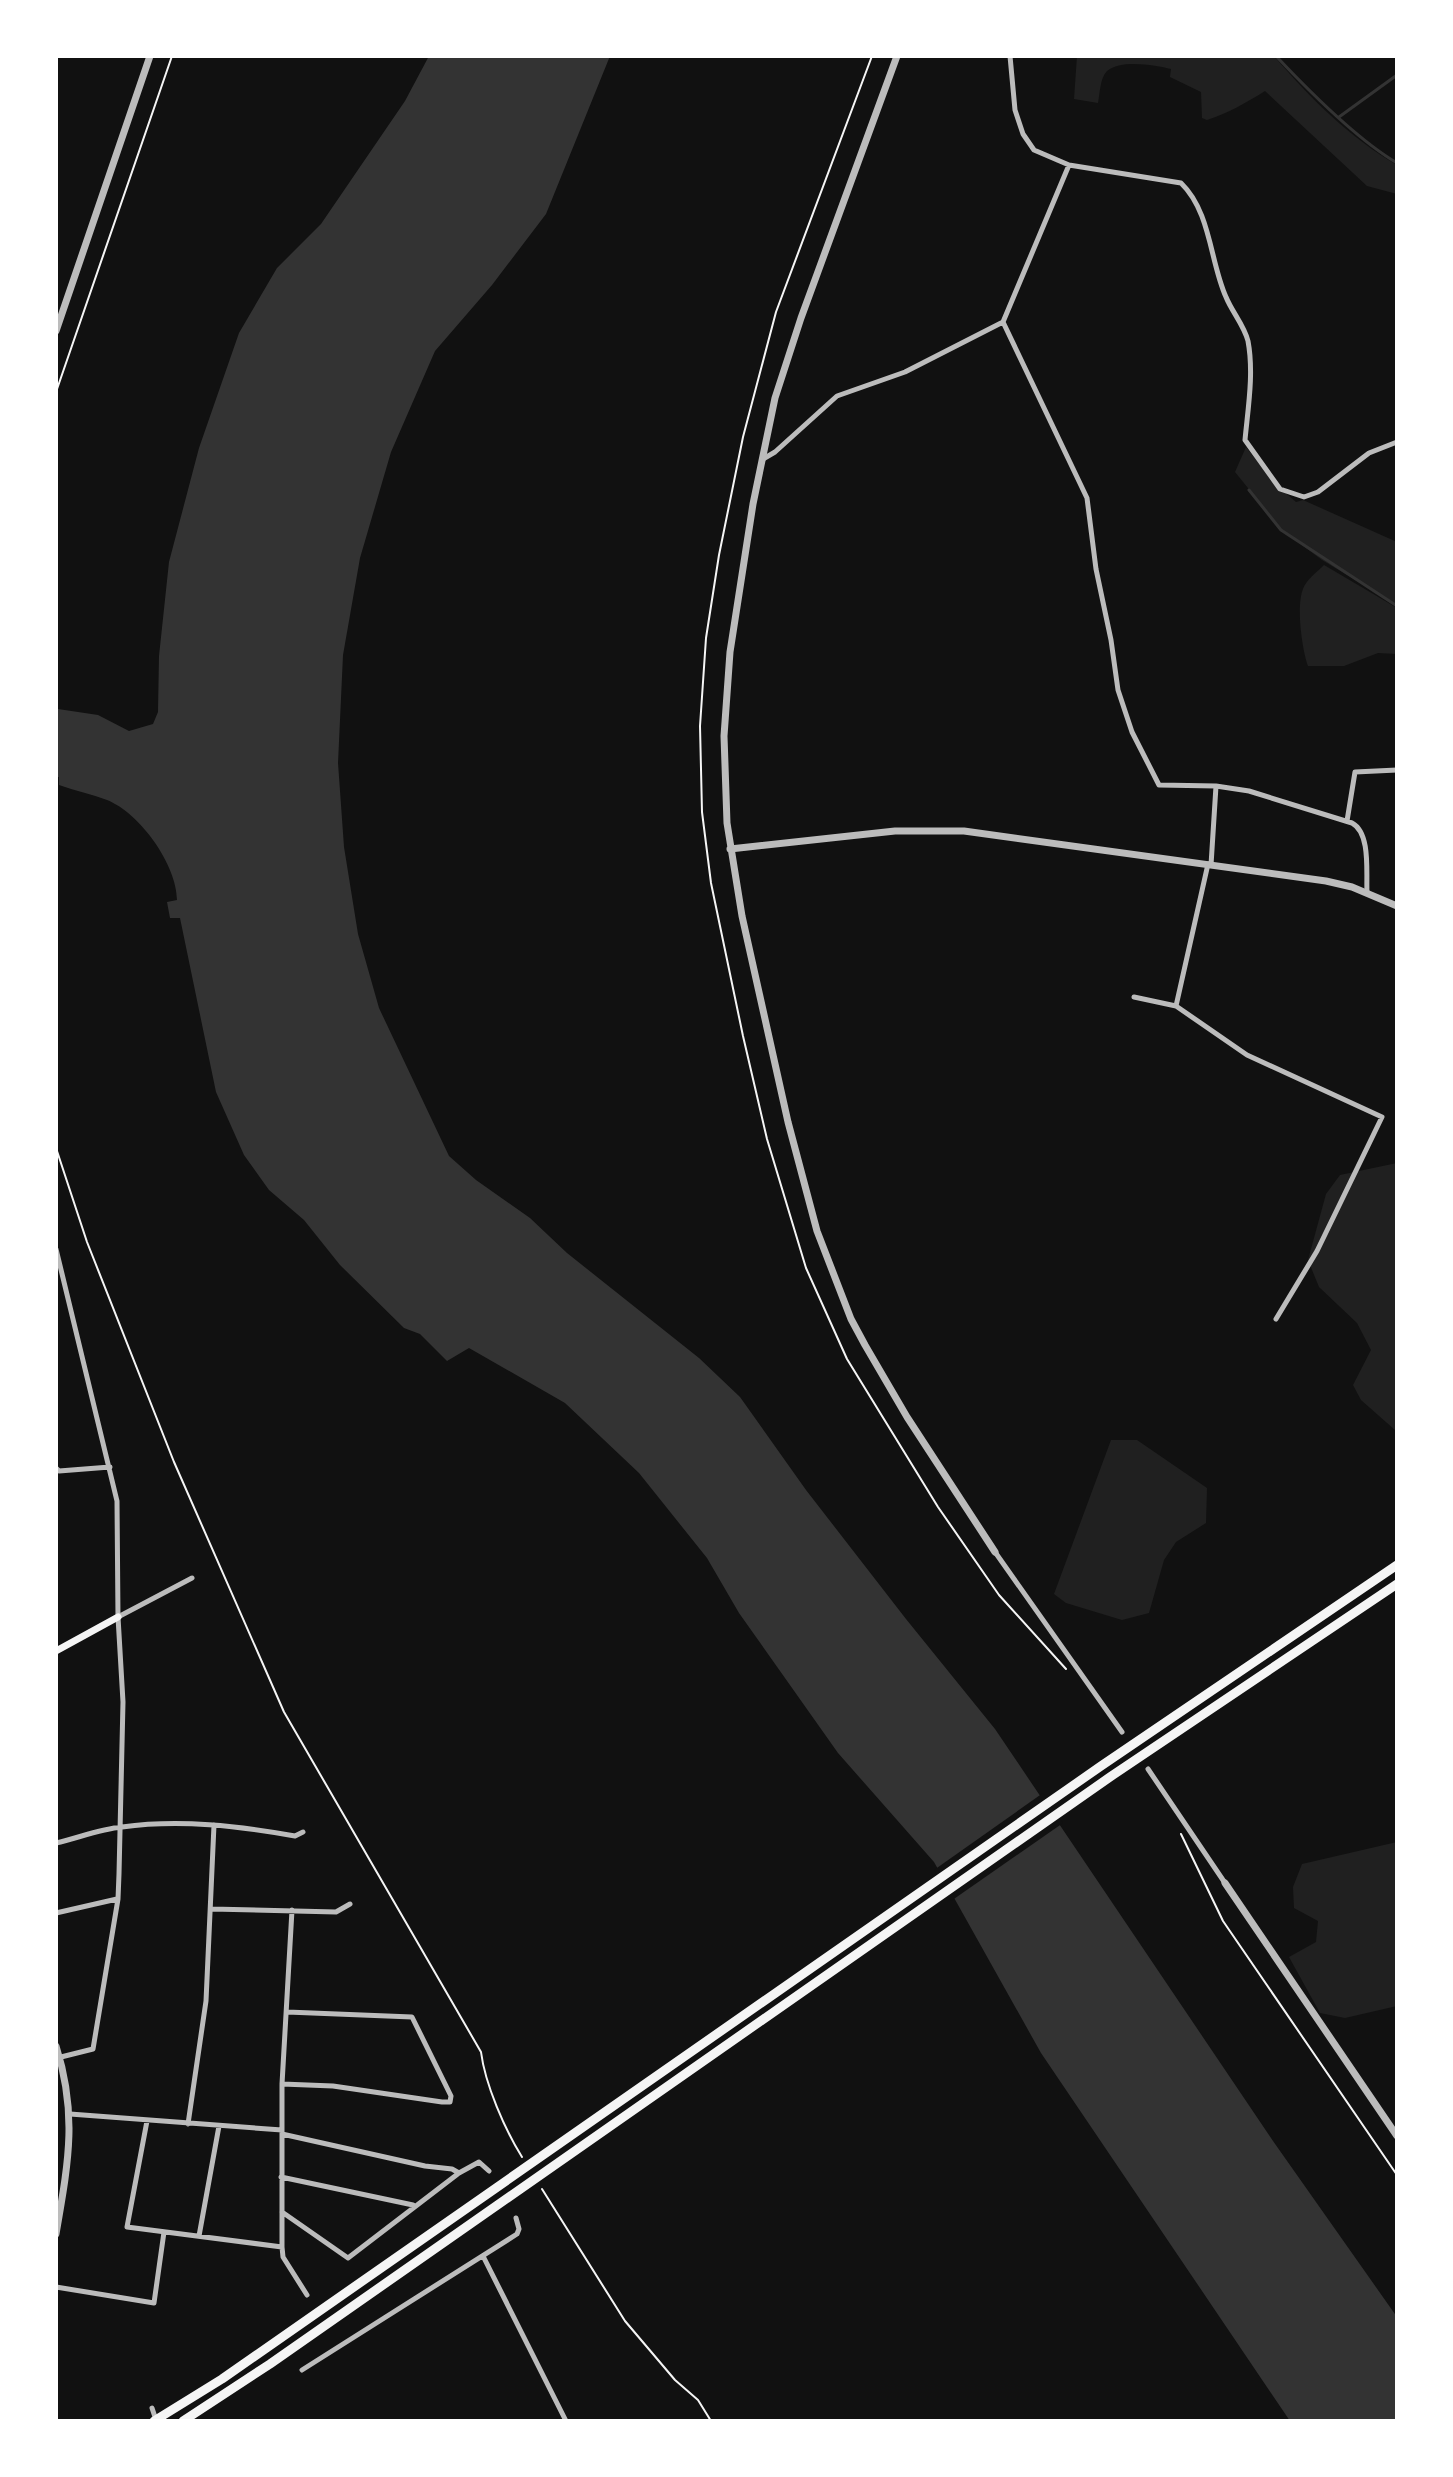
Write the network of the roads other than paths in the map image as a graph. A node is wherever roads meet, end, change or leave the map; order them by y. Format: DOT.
graph roads {
  1 [pos="150,56"];
  2 [pos="897,56"];
  3 [pos="1010,56"];
  4 [pos="1069,165"];
  5 [pos="1003,322"];
  6 [pos="56,331"];
  7 [pos="1397,442"];
  8 [pos="763,459"];
  9 [pos="1397,770"];
  10 [pos="1216,786"];
  11 [pos="1347,821"];
  12 [pos="730,849"];
  13 [pos="1210,864"];
  14 [pos="1367,893"];
  15 [pos="1397,906"];
  16 [pos="1134,997"];
  17 [pos="1176,1006"];
  18 [pos="56,1249"];
  19 [pos="1276,1319"];
  20 [pos="110,1467"];
  21 [pos="56,1468"];
  22 [pos="995,1552"];
  23 [pos="1397,1565"];
  24 [pos="192,1578"];
  25 [pos="1397,1584"];
  26 [pos="118,1617"];
  27 [pos="56,1651"];
  28 [pos="1122,1732"];
  29 [pos="1148,1769"];
  30 [pos="214,1825"];
  31 [pos="121,1827"];
  32 [pos="303,1832"];
  33 [pos="56,1843"];
  34 [pos="1225,1883"];
  35 [pos="118,1899"];
  36 [pos="350,1904"];
  37 [pos="211,1909"];
  38 [pos="292,1910"];
  39 [pos="56,1913"];
  40 [pos="287,2012"];
  41 [pos="56,2046"];
  42 [pos="58,2058"];
  43 [pos="282,2084"];
  44 [pos="70,2114"];
  45 [pos="147,2121"];
  46 [pos="188,2124"];
  47 [pos="219,2126"];
  48 [pos="282,2132"];
  49 [pos="1397,2136"];
  50 [pos="489,2171"];
  51 [pos="459,2173"];
  52 [pos="281,2177"];
  53 [pos="414,2206"];
  54 [pos="281,2212"];
  55 [pos="516,2218"];
  56 [pos="164,2232"];
  57 [pos="56,2234"];
  58 [pos="199,2236"];
  59 [pos="282,2247"];
  60 [pos="483,2256"];
  61 [pos="56,2287"];
  62 [pos="307,2295"];
  63 [pos="302,2370"];
  64 [pos="152,2408"];
  65 [pos="155,2420"];
  66 [pos="183,2421"];
  67 [pos="566,2421"];
  1 -- 6 [label="street"];
  2 -- 8 [label="street"];
  3 -- 4 [label="street"];
  4 -- 5 [label="street"];
  4 -- 7 [label="street"];
  5 -- 8 [label="street"];
  5 -- 10 [label="street"];
  8 -- 12 [label="street"];
  9 -- 11 [label="street"];
  10 -- 11 [label="street"];
  10 -- 13 [label="street"];
  11 -- 14 [label="street"];
  12 -- 13 [label="street"];
  12 -- 22 [label="street"];
  13 -- 14 [label="street"];
  13 -- 17 [label="street"];
  14 -- 15 [label="street"];
  16 -- 17 [label="street"];
  17 -- 19 [label="street"];
  18 -- 20 [label="street"];
  20 -- 21 [label="street"];
  20 -- 26 [label="street"];
  22 -- 28 [label="street"];
  23 -- 65 [label="highway"];
  24 -- 26 [label="street"];
  25 -- 66 [label="highway"];
  26 -- 27 [label="main road"];
  26 -- 31 [label="street"];
  29 -- 34 [label="street"];
  30 -- 31 [label="street"];
  30 -- 32 [label="street"];
  30 -- 37 [label="street"];
  31 -- 33 [label="street"];
  31 -- 35 [label="street"];
  34 -- 49 [label="street"];
  35 -- 39 [label="street"];
  35 -- 42 [label="street"];
  36 -- 38 [label="street"];
  37 -- 38 [label="street"];
  37 -- 46 [label="street"];
  38 -- 40 [label="street"];
  40 -- 43 [label="street"];
  40 -- 43 [label="street"];
  41 -- 42 [label="street"];
  42 -- 44 [label="street"];
  43 -- 48 [label="street"];
  44 -- 45 [label="street"];
  44 -- 57 [label="street"];
  45 -- 46 [label="street"];
  45 -- 56 [label="street"];
  46 -- 47 [label="street"];
  47 -- 48 [label="street"];
  47 -- 58 [label="street"];
  48 -- 51 [label="street"];
  48 -- 52 [label="street"];
  50 -- 51 [label="street"];
  51 -- 53 [label="street"];
  52 -- 53 [label="street"];
  52 -- 54 [label="street"];
  53 -- 54 [label="street"];
  54 -- 59 [label="street"];
  55 -- 60 [label="street"];
  56 -- 58 [label="street"];
  56 -- 61 [label="street"];
  58 -- 59 [label="street"];
  59 -- 62 [label="street"];
  60 -- 63 [label="street"];
  60 -- 67 [label="street"];
  64 -- 65 [label="street"];
}
